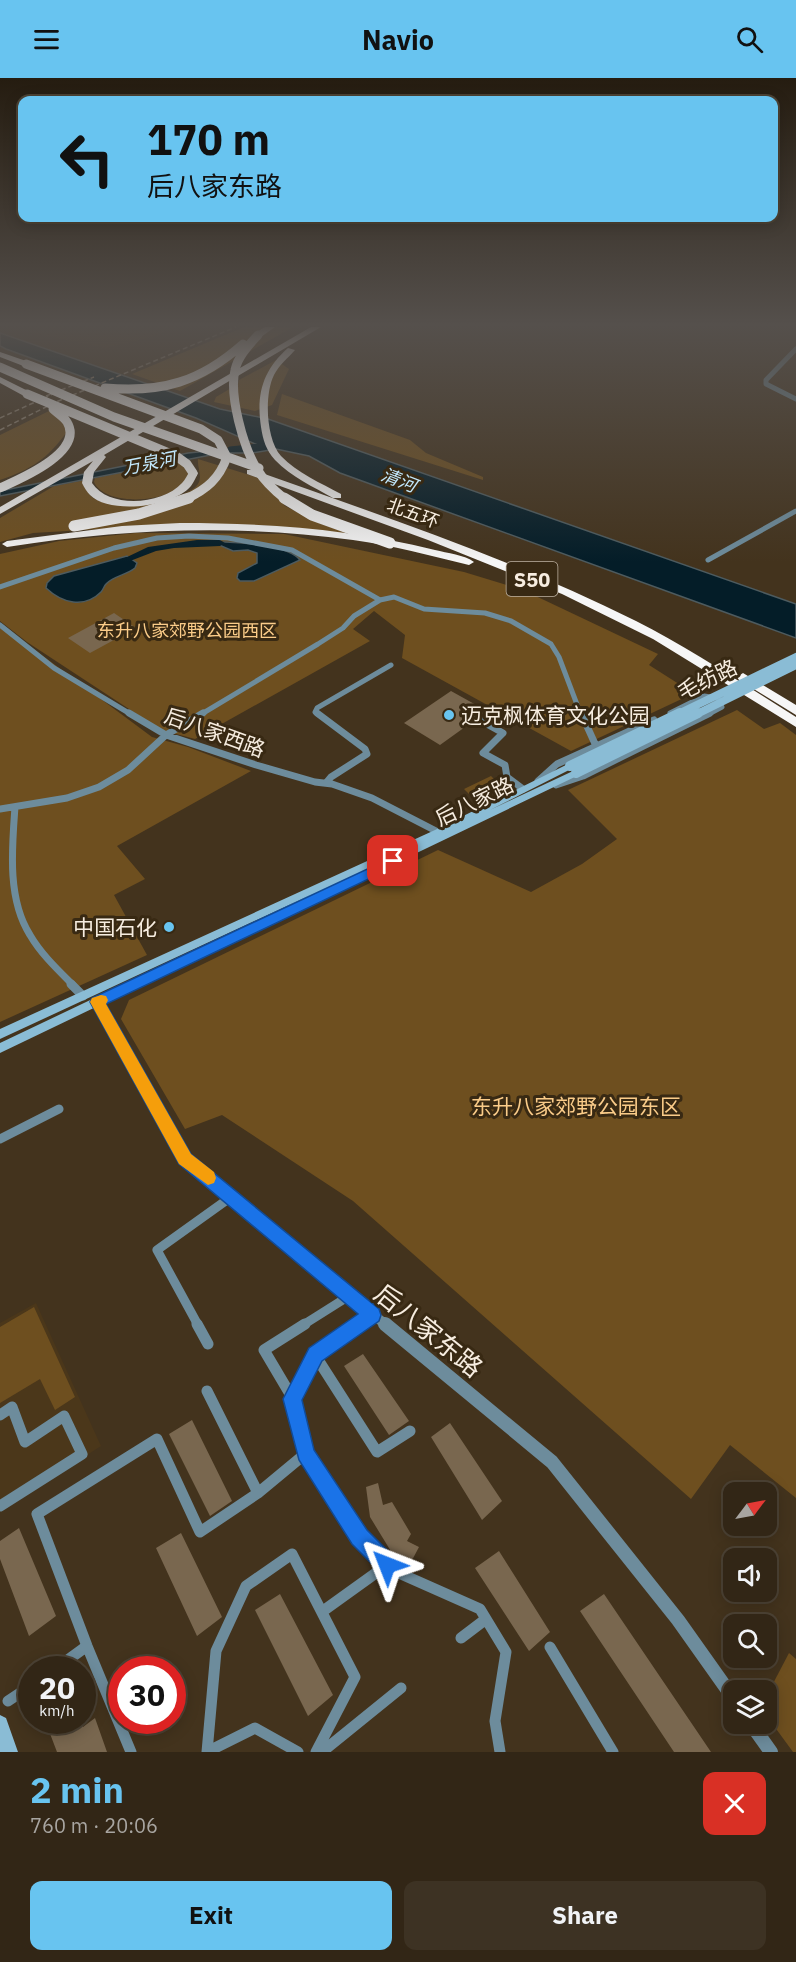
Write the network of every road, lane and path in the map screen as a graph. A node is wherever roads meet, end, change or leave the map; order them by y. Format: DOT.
graph roads {
  1 [pos="46,405"];
  2 [pos="54,405"];
  3 [pos="69,405"];
  4 [pos="87,405"];
  5 [pos="138,405"];
  6 [pos="165,405"];
  7 [pos="183,405"];
  8 [pos="236,405"];
  9 [pos="262,405"];
  10 [pos="112,447"];
  11 [pos="0,488"];
  12 [pos="337,496"];
  13 [pos="0,500"];
  14 [pos="0,511"];
  15 [pos="796,511"];
  16 [pos="390,543"];
  17 [pos="3,545"];
  18 [pos="708,560"];
  19 [pos="0,587"];
  20 [pos="563,592"];
  21 [pos="380,600"];
  22 [pos="0,625"];
  23 [pos="796,657"];
  24 [pos="390,665"];
  25 [pos="796,665"];
  26 [pos="796,711"];
  27 [pos="476,718"];
  28 [pos="796,723"];
  29 [pos="166,735"];
  30 [pos="596,746"];
  31 [pos="573,769"];
  32 [pos="326,783"];
  33 [pos="539,786"];
  34 [pos="523,789"];
  35 [pos="15,807"];
  36 [pos="0,809"];
  37 [pos="438,832"];
  38 [pos="83,996"];
  39 [pos="97,1002"];
  40 [pos="0,1034"];
  41 [pos="0,1048"];
  42 [pos="59,1109"];
  43 [pos="0,1139"];
  44 [pos="231,1197"];
  45 [pos="349,1296"];
  46 [pos="372,1315"];
  47 [pos="208,1344"];
  48 [pos="315,1355"];
  49 [pos="207,1391"];
  50 [pos="293,1399"];
  51 [pos="0,1414"];
  52 [pos="410,1431"];
  53 [pos="305,1454"];
  54 [pos="258,1493"];
  55 [pos="0,1506"];
  56 [pos="387,1565"];
  57 [pos="323,1611"];
  58 [pos="486,1619"];
  59 [pos="461,1638"];
  60 [pos="87,1646"];
  61 [pos="550,1647"];
  62 [pos="73,1656"];
  63 [pos="723,1683"];
  64 [pos="401,1689"];
  65 [pos="18,1694"];
  66 [pos="8,1701"];
  67 [pos="0,1724"];
  68 [pos="758,1734"];
  69 [pos="9,1752"];
  70 [pos="131,1752"];
  71 [pos="207,1752"];
  72 [pos="298,1752"];
  73 [pos="316,1752"];
  74 [pos="322,1752"];
  75 [pos="500,1752"];
  76 [pos="613,1752"];
  77 [pos="771,1752"];
  1 -- 11 [label="highway, bridge"];
  2 -- 10 [label="highway, bridge"];
  3 -- 20 [label="highway, 北五环 / S50"];
  4 -- 12 [label="highway, 北五环 / S50, bridge"];
  5 -- 17 [label="highway, bridge"];
  6 -- 13 [label="highway"];
  7 -- 10 [label="highway"];
  8 -- 16 [label="highway, bridge"];
  9 -- 12 [label="highway"];
  10 -- 14 [label="highway"];
  12 -- 26 [label="highway, 北五环 / S50"];
  15 -- 18 [label="street"];
  16 -- 17 [label="highway, bridge"];
  16 -- 20 [label="highway"];
  19 -- 21 [label="street"];
  20 -- 28 [label="highway, 北五环 / S50"];
  21 -- 29 [label="street"];
  21 -- 30 [label="street"];
  22 -- 29 [label="street, 后八家西路"];
  23 -- 31 [label="main road, 毛纺路, bridge"];
  24 -- 32 [label="street"];
  25 -- 31 [label="main road, 毛纺路, bridge"];
  27 -- 34 [label="street"];
  29 -- 32 [label="street, 后八家西路"];
  29 -- 35 [label="street"];
  30 -- 33 [label="street, 后八家路"];
  30 -- 33 [label="street, 后八家路"];
  31 -- 33 [label="main road, 后八家路"];
  32 -- 37 [label="street, 后八家西路"];
  33 -- 34 [label="main road, 后八家路"];
  33 -- 39 [label="main road, 后八家路"];
  34 -- 37 [label="main road, 后八家路"];
  35 -- 36 [label="street"];
  35 -- 38 [label="street"];
  37 -- 38 [label="main road, 后八家路"];
  38 -- 40 [label="main road, 后八家路"];
  39 -- 41 [label="main road, 后八家路"];
  39 -- 44 [label="street, 后八家东路"];
  42 -- 43 [label="street"];
  44 -- 45 [label="street, 后八家东路"];
  44 -- 47 [label="street"];
  45 -- 46 [label="street, 后八家东路"];
  45 -- 50 [label="street"];
  46 -- 48 [label="street"];
  46 -- 63 [label="street, 后八家东路"];
  48 -- 50 [label="street"];
  48 -- 52 [label="street"];
  49 -- 54 [label="street"];
  50 -- 53 [label="street"];
  51 -- 55 [label="street"];
  53 -- 54 [label="street"];
  53 -- 56 [label="street"];
  54 -- 60 [label="street"];
  56 -- 57 [label="street"];
  56 -- 58 [label="street"];
  57 -- 71 [label="street"];
  57 -- 73 [label="street"];
  58 -- 59 [label="street"];
  58 -- 75 [label="street"];
  60 -- 62 [label="street"];
  60 -- 70 [label="street"];
  61 -- 76 [label="street"];
  64 -- 74 [label="street"];
  65 -- 66 [label="street"];
  67 -- 69 [label="main road"];
  68 -- 77 [label="street"];
  71 -- 72 [label="street"];
}
